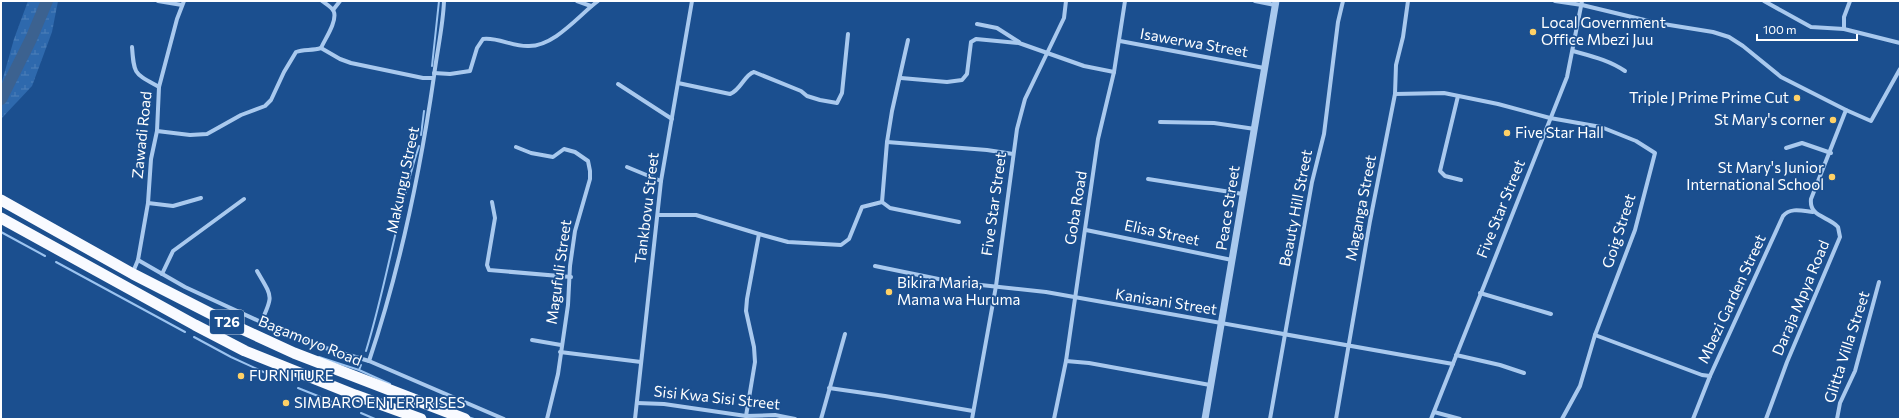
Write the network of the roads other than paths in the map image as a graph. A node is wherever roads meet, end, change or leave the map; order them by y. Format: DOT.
graph roads {
  1 [pos="158,1"];
  2 [pos="322,1"];
  3 [pos="340,1"];
  4 [pos="444,1"];
  5 [pos="577,1"];
  6 [pos="598,1"];
  7 [pos="692,1"];
  8 [pos="1066,1"];
  9 [pos="1125,1"];
  10 [pos="1255,1"];
  11 [pos="1343,1"];
  12 [pos="1408,1"];
  13 [pos="1554,1"];
  14 [pos="1764,1"];
  15 [pos="1850,1"];
  16 [pos="183,3"];
  17 [pos="1276,3"];
  18 [pos="1582,3"];
  19 [pos="591,6"];
  20 [pos="333,10"];
  21 [pos="977,24"];
  22 [pos="1844,29"];
  23 [pos="848,34"];
  24 [pos="908,40"];
  25 [pos="1120,41"];
  26 [pos="1019,43"];
  27 [pos="1900,43"];
  28 [pos="132,46"];
  29 [pos="321,48"];
  30 [pos="1573,51"];
  31 [pos="1048,54"];
  32 [pos="1264,68"];
  33 [pos="1900,69"];
  34 [pos="1625,71"];
  35 [pos="1114,72"];
  36 [pos="434,73"];
  37 [pos="433,78"];
  38 [pos="901,78"];
  39 [pos="678,83"];
  40 [pos="618,84"];
  41 [pos="159,87"];
  42 [pos="1395,94"];
  43 [pos="1458,96"];
  44 [pos="1846,110"];
  45 [pos="1550,118"];
  46 [pos="672,119"];
  47 [pos="1160,122"];
  48 [pos="1255,129"];
  49 [pos="157,131"];
  50 [pos="887,142"];
  51 [pos="516,147"];
  52 [pos="1786,148"];
  53 [pos="1831,153"];
  54 [pos="1013,154"];
  55 [pos="627,167"];
  56 [pos="1148,179"];
  57 [pos="1461,180"];
  58 [pos="661,181"];
  59 [pos="1243,194"];
  60 [pos="201,198"];
  61 [pos="244,199"];
  62 [pos="1,200"];
  63 [pos="492,202"];
  64 [pos="882,202"];
  65 [pos="148,203"];
  66 [pos="1813,212"];
  67 [pos="658,215"];
  68 [pos="1,218"];
  69 [pos="959,222"];
  70 [pos="1086,230"];
  71 [pos="759,234"];
  72 [pos="138,260"];
  73 [pos="1233,260"];
  74 [pos="875,266"];
  75 [pos="257,271"];
  76 [pos="133,274"];
  77 [pos="162,274"];
  78 [pos="571,278"];
  79 [pos="1879,282"];
  80 [pos="996,286"];
  81 [pos="1480,293"];
  82 [pos="1074,299"];
  83 [pos="1551,314"];
  84 [pos="260,322"];
  85 [pos="1221,323"];
  86 [pos="845,334"];
  87 [pos="1285,335"];
  88 [pos="1595,335"];
  89 [pos="532,340"];
  90 [pos="561,345"];
  91 [pos="1348,347"];
  92 [pos="560,352"];
  93 [pos="1456,355"];
  94 [pos="1066,361"];
  95 [pos="369,362"];
  96 [pos="641,362"];
  97 [pos="1453,364"];
  98 [pos="1524,373"];
  99 [pos="1710,376"];
  100 [pos="1210,385"];
  101 [pos="829,388"];
  102 [pos="637,403"];
  103 [pos="974,411"];
  104 [pos="1434,412"];
  105 [pos="746,416"];
  106 [pos="421,419"];
  107 [pos="465,419"];
  108 [pos="504,419"];
  109 [pos="547,419"];
  110 [pos="634,419"];
  111 [pos="795,419"];
  112 [pos="821,419"];
  113 [pos="972,419"];
  114 [pos="1054,419"];
  115 [pos="1205,419"];
  116 [pos="1270,419"];
  117 [pos="1336,419"];
  118 [pos="1431,419"];
  119 [pos="1460,419"];
  120 [pos="1562,419"];
  121 [pos="1694,419"];
  122 [pos="1766,419"];
  123 [pos="1837,419"];
  1 -- 16 [label="street"];
  2 -- 20 [label="street"];
  3 -- 20 [label="street"];
  4 -- 36 [label="street, Makungu Street"];
  5 -- 19 [label="street"];
  6 -- 19 [label="street"];
  7 -- 39 [label="street, Tankbovu Street"];
  8 -- 31 [label="street, Five Star Street"];
  9 -- 25 [label="street, Goba Road"];
  10 -- 17 [label="street"];
  11 -- 87 [label="street, Beauty Hill Street"];
  12 -- 42 [label="street, Maganga Street"];
  13 -- 18 [label="street"];
  14 -- 22 [label="street"];
  15 -- 22 [label="street"];
  16 -- 41 [label="street, Zawadi Road"];
  17 -- 32 [label="street, Peace Street"];
  18 -- 30 [label="street, Five Star Street"];
  18 -- 44 [label="street"];
  19 -- 36 [label="street"];
  20 -- 29 [label="street"];
  21 -- 26 [label="street"];
  22 -- 27 [label="street"];
  23 -- 39 [label="street"];
  24 -- 38 [label="street"];
  25 -- 32 [label="street, Isawerwa Street"];
  25 -- 35 [label="street, Goba Road"];
  26 -- 31 [label="street"];
  26 -- 38 [label="street"];
  28 -- 41 [label="street"];
  29 -- 37 [label="street"];
  29 -- 49 [label="street"];
  30 -- 34 [label="street"];
  30 -- 45 [label="street, Five Star Street"];
  31 -- 35 [label="street"];
  31 -- 54 [label="street, Five Star Street"];
  32 -- 48 [label="street, Peace Street"];
  33 -- 44 [label="street"];
  35 -- 70 [label="street, Goba Road"];
  36 -- 37 [label="street, Makungu Street"];
  37 -- 95 [label="street, Makungu Street"];
  38 -- 50 [label="street"];
  39 -- 46 [label="street, Tankbovu Street"];
  40 -- 46 [label="street"];
  41 -- 49 [label="street, Zawadi Road"];
  42 -- 43 [label="street"];
  42 -- 91 [label="street, Maganga Street"];
  43 -- 45 [label="street"];
  43 -- 57 [label="street"];
  44 -- 53 [label="street"];
  45 -- 81 [label="street, Five Star Street"];
  45 -- 88 [label="street, Goig Street"];
  46 -- 58 [label="street, Tankbovu Street"];
  47 -- 48 [label="street"];
  48 -- 59 [label="street, Peace Street"];
  49 -- 65 [label="street, Zawadi Road"];
  50 -- 54 [label="street"];
  50 -- 64 [label="street"];
  51 -- 78 [label="street, Magufuli Street"];
  52 -- 53 [label="street"];
  53 -- 66 [label="street"];
  54 -- 80 [label="street, Five Star Street"];
  55 -- 58 [label="street"];
  56 -- 59 [label="street"];
  58 -- 67 [label="street, Tankbovu Street"];
  59 -- 73 [label="street, Peace Street"];
  60 -- 65 [label="street"];
  61 -- 77 [label="street"];
  62 -- 76 [label="highway, Bagamoyo Road / T26"];
  63 -- 78 [label="street"];
  64 -- 69 [label="street"];
  64 -- 71 [label="street"];
  65 -- 72 [label="street, Zawadi Road"];
  66 -- 99 [label="street, Mbezi Garden Street"];
  66 -- 122 [label="street, Daraja Mpya Road"];
  67 -- 71 [label="street"];
  67 -- 96 [label="street, Tankbovu Street"];
  68 -- 106 [label="highway, T26"];
  70 -- 73 [label="street, Elisa Street"];
  70 -- 82 [label="street, Goba Road"];
  71 -- 105 [label="street"];
  72 -- 76 [label="street, Zawadi Road"];
  72 -- 77 [label="street"];
  73 -- 85 [label="street, Peace Street"];
  74 -- 80 [label="street, Kanisani Street"];
  75 -- 84 [label="street"];
  76 -- 107 [label="highway, Bagamoyo Road / T26"];
  77 -- 84 [label="street"];
  78 -- 90 [label="street, Magufuli Street"];
  79 -- 123 [label="street, Glitta Villa Street"];
  80 -- 82 [label="street, Kanisani Street"];
  80 -- 103 [label="street, Five Star Street"];
  81 -- 83 [label="street"];
  81 -- 93 [label="street, Five Star Street"];
  82 -- 85 [label="street, Kanisani Street"];
  82 -- 94 [label="street, Goba Road"];
  84 -- 95 [label="street"];
  85 -- 87 [label="street, Kanisani Street"];
  85 -- 100 [label="street, Peace Street"];
  86 -- 101 [label="street"];
  87 -- 91 [label="street, Kanisani Street"];
  87 -- 116 [label="street, Beauty Hill Street"];
  88 -- 99 [label="street, Mbezi Garden Street"];
  88 -- 120 [label="street, Goig Street"];
  89 -- 90 [label="street"];
  90 -- 92 [label="street, Magufuli Street"];
  91 -- 97 [label="street, Kanisani Street"];
  91 -- 117 [label="street, Maganga Street"];
  92 -- 96 [label="street"];
  92 -- 109 [label="street, Magufuli Street"];
  93 -- 97 [label="street, Five Star Street"];
  93 -- 98 [label="street"];
  94 -- 100 [label="street"];
  94 -- 114 [label="street, Goba Road"];
  95 -- 108 [label="street"];
  96 -- 102 [label="street, Tankbovu Street"];
  97 -- 104 [label="street, Five Star Street"];
  99 -- 121 [label="street"];
  100 -- 115 [label="street, Peace Street"];
  101 -- 103 [label="street"];
  101 -- 112 [label="street"];
  102 -- 105 [label="street, Sisi Kwa Sisi Street"];
  102 -- 110 [label="street, Tankbovu Street"];
  103 -- 113 [label="street, Five Star Street"];
  104 -- 118 [label="street, Five Star Street"];
  104 -- 119 [label="street"];
  105 -- 111 [label="street, Sisi Kwa Sisi Street"];
}
